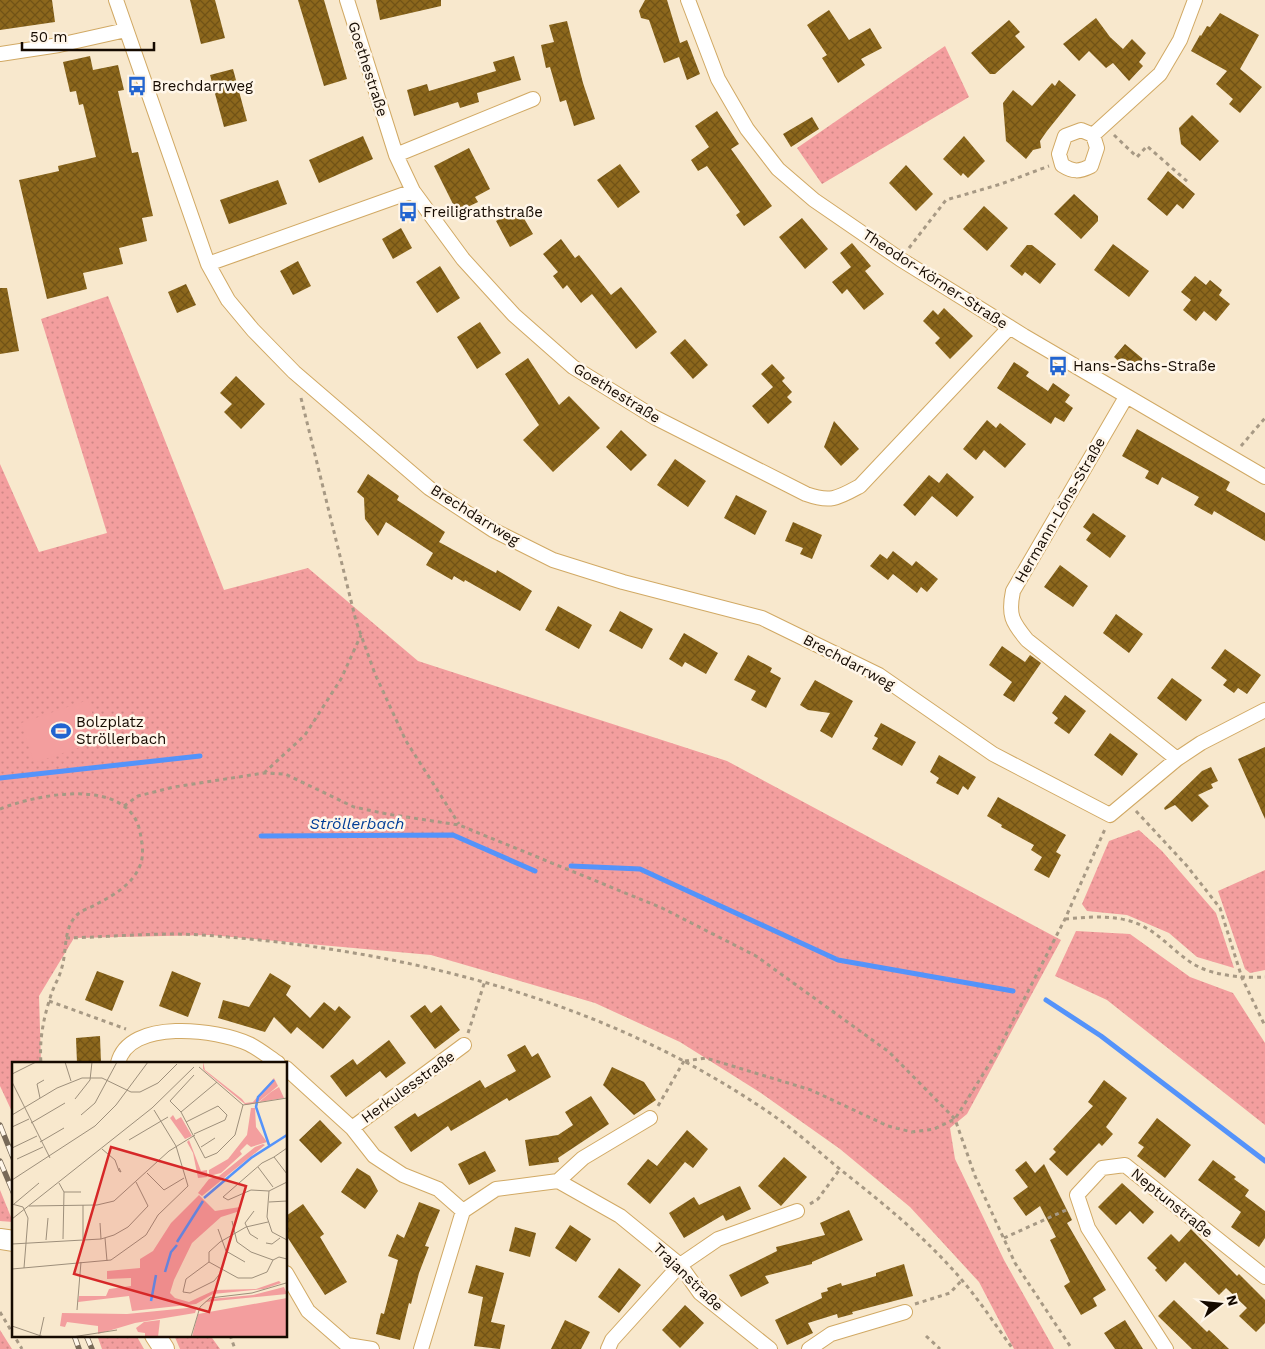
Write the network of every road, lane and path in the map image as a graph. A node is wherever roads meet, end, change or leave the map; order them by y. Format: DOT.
graph roads {
  1 [pos="116,0"];
  2 [pos="347,0"];
  3 [pos="688,0"];
  4 [pos="1195,0"];
  5 [pos="126,30"];
  6 [pos="0,54"];
  7 [pos="533,99"];
  8 [pos="1099,131"];
  9 [pos="396,155"];
  10 [pos="1061,161"];
  11 [pos="1189,183"];
  12 [pos="413,192"];
  13 [pos="900,259"];
  14 [pos="208,264"];
  15 [pos="1010,327"];
  16 [pos="294,372"];
  17 [pos="1126,397"];
  18 [pos="1265,418"];
  19 [pos="1232,458"];
  20 [pos="1265,477"];
  21 [pos="361,635"];
  22 [pos="1265,710"];
  23 [pos="1177,759"];
  24 [pos="264,773"];
  25 [pos="1128,800"];
  26 [pos="124,806"];
  27 [pos="0,809"];
  28 [pos="1110,815"];
  29 [pos="459,825"];
  30 [pos="1065,919"];
  31 [pos="66,938"];
  32 [pos="1265,976"];
  33 [pos="1242,978"];
  34 [pos="485,981"];
  35 [pos="49,1001"];
  36 [pos="1265,1026"];
  37 [pos="143,1035"];
  38 [pos="464,1046"];
  39 [pos="684,1061"];
  40 [pos="41,1062"];
  41 [pos="118,1062"];
  42 [pos="276,1062"];
  43 [pos="288,1070"];
  44 [pos="650,1118"];
  45 [pos="955,1119"];
  46 [pos="352,1128"];
  47 [pos="840,1169"];
  48 [pos="558,1181"];
  49 [pos="1080,1203"];
  50 [pos="463,1211"];
  51 [pos="797,1211"];
  52 [pos="1004,1238"];
  53 [pos="680,1265"];
  54 [pos="288,1276"];
  55 [pos="1265,1277"];
  56 [pos="962,1280"];
  57 [pos="0,1312"];
  58 [pos="905,1312"];
  59 [pos="12,1332"];
  60 [pos="14,1336"];
  61 [pos="156,1336"];
  62 [pos="230,1336"];
  63 [pos="926,1336"];
  64 [pos="22,1349"];
  65 [pos="164,1349"];
  66 [pos="235,1349"];
  67 [pos="372,1349"];
  68 [pos="421,1349"];
  69 [pos="608,1349"];
  70 [pos="770,1349"];
  71 [pos="809,1349"];
  72 [pos="940,1349"];
  73 [pos="1013,1349"];
  74 [pos="1072,1349"];
  75 [pos="1166,1349"];
  1 -- 5 [label="street, Brechdarrweg"];
  2 -- 9 [label="street, Goethestraße"];
  3 -- 13 [label="street, Theodor-Körner-Straße"];
  4 -- 8 [label="street"];
  5 -- 6 [label="street"];
  5 -- 14 [label="street, Brechdarrweg"];
  7 -- 9 [label="street"];
  8 -- 10 [label="street"];
  8 -- 10 [label="street"];
  8 -- 11 [label="path"];
  9 -- 12 [label="street, Goethestraße"];
  10 -- 13 [label="path"];
  12 -- 14 [label="street"];
  12 -- 15 [label="street, Goethestraße"];
  13 -- 15 [label="street, Theodor-Körner-Straße"];
  14 -- 16 [label="street, Brechdarrweg"];
  15 -- 17 [label="street, Theodor-Körner-Straße"];
  16 -- 21 [label="path"];
  16 -- 28 [label="street, Brechdarrweg"];
  17 -- 19 [label="street, Theodor-Körner-Straße"];
  17 -- 23 [label="street, Hermann-Löns-Straße"];
  18 -- 19 [label="path"];
  19 -- 20 [label="street, Theodor-Körner-Straße"];
  21 -- 24 [label="path"];
  21 -- 29 [label="path"];
  22 -- 23 [label="street"];
  23 -- 25 [label="street"];
  24 -- 26 [label="path"];
  24 -- 29 [label="path"];
  25 -- 28 [label="street"];
  25 -- 33 [label="path"];
  26 -- 27 [label="path"];
  26 -- 31 [label="path"];
  28 -- 30 [label="path"];
  29 -- 45 [label="path"];
  30 -- 33 [label="path"];
  30 -- 45 [label="path"];
  31 -- 34 [label="path"];
  31 -- 35 [label="path"];
  32 -- 33 [label="path"];
  33 -- 36 [label="path"];
  34 -- 38 [label="path"];
  34 -- 39 [label="path"];
  35 -- 37 [label="path"];
  35 -- 40 [label="path"];
  37 -- 41 [label="street"];
  37 -- 42 [label="street"];
  38 -- 46 [label="street, Herkulesstraße"];
  39 -- 44 [label="path"];
  39 -- 45 [label="path"];
  39 -- 47 [label="path"];
  43 -- 46 [label="street"];
  44 -- 48 [label="street"];
  45 -- 52 [label="path"];
  46 -- 50 [label="street"];
  47 -- 51 [label="path"];
  47 -- 56 [label="path"];
  48 -- 50 [label="street"];
  48 -- 53 [label="street, Trajanstraße"];
  49 -- 52 [label="path"];
  49 -- 55 [label="street, Neptunstraße"];
  49 -- 75 [label="street"];
  50 -- 68 [label="street"];
  51 -- 53 [label="street"];
  52 -- 74 [label="path"];
  53 -- 69 [label="street"];
  53 -- 70 [label="street, Trajanstraße"];
  54 -- 67 [label="street"];
  56 -- 58 [label="path"];
  56 -- 73 [label="path"];
  57 -- 59 [label="path"];
  58 -- 71 [label="street"];
  60 -- 64 [label="path"];
  61 -- 65 [label="street"];
  62 -- 66 [label="path"];
  63 -- 72 [label="path"];
}
